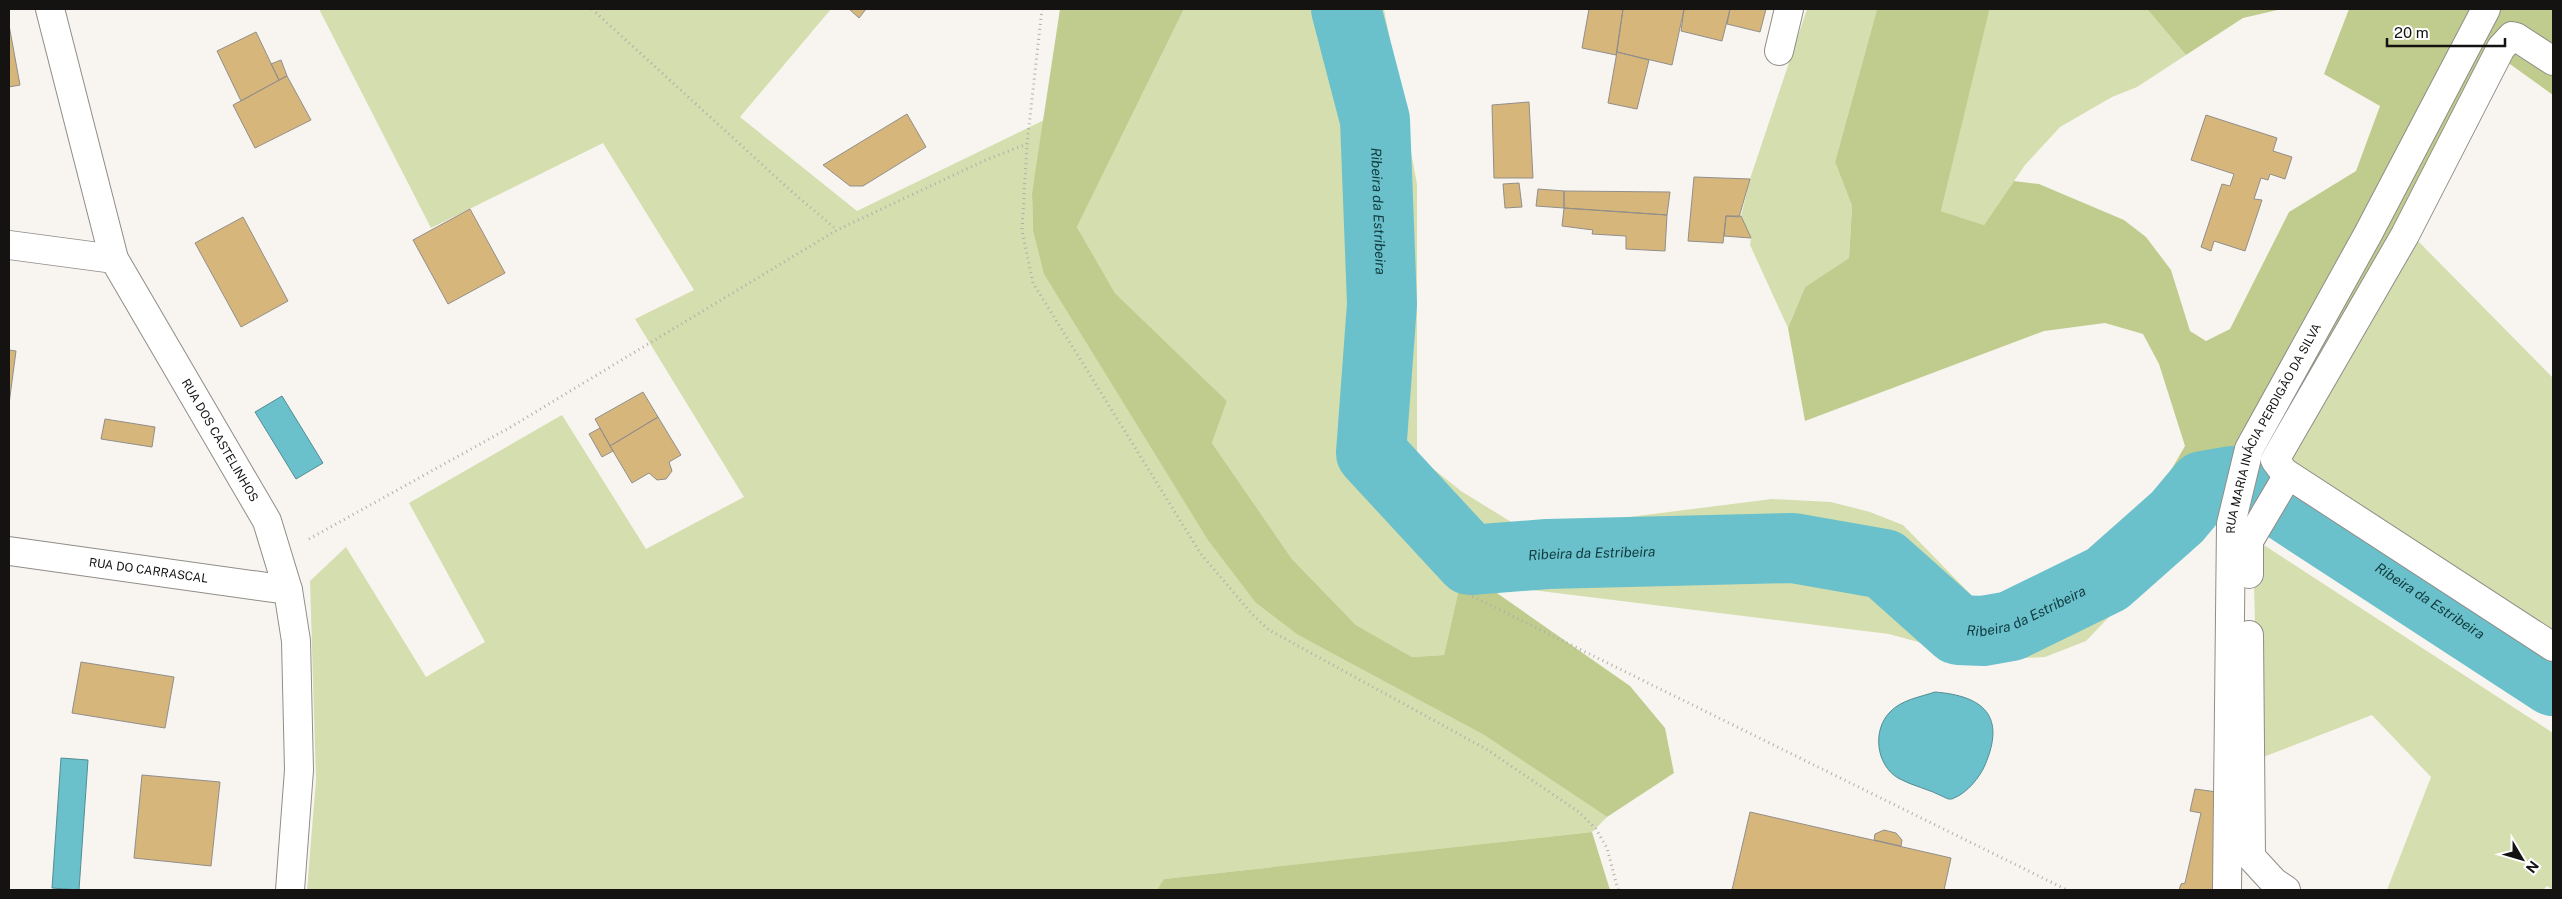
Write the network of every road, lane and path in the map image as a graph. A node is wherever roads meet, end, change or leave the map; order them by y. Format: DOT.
graph roads {
  1 [pos="50,9"];
  2 [pos="592,9"];
  3 [pos="1042,9"];
  4 [pos="1789,9"];
  5 [pos="2486,9"];
  6 [pos="1779,51"];
  7 [pos="2553,61"];
  8 [pos="1027,144"];
  9 [pos="837,230"];
  10 [pos="9,245"];
  11 [pos="114,259"];
  12 [pos="2288,474"];
  13 [pos="9,551"];
  14 [pos="278,556"];
  15 [pos="288,590"];
  16 [pos="1468,594"];
  17 [pos="2553,648"];
  18 [pos="290,890"];
  19 [pos="1618,890"];
  20 [pos="2067,890"];
  21 [pos="2227,890"];
  22 [pos="2286,890"];
  1 -- 11 [label="street, RUA DOS CASTELINHOS"];
  2 -- 9 [label="path"];
  3 -- 8 [label="path"];
  4 -- 6 [label="street"];
  5 -- 21 [label="street, RUA MARIA INÁCIA PERDIGÃO DA SILVA"];
  7 -- 12 [label="street"];
  8 -- 9 [label="path"];
  8 -- 19 [label="path"];
  9 -- 14 [label="path"];
  10 -- 11 [label="street"];
  11 -- 14 [label="street, RUA DOS CASTELINHOS"];
  12 -- 17 [label="street"];
  12 -- 22 [label="street"];
  13 -- 15 [label="street, RUA DO CARRASCAL"];
  14 -- 15 [label="street, RUA DOS CASTELINHOS"];
  15 -- 18 [label="street, RUA DOS CASTELINHOS"];
  16 -- 20 [label="path"];
}
